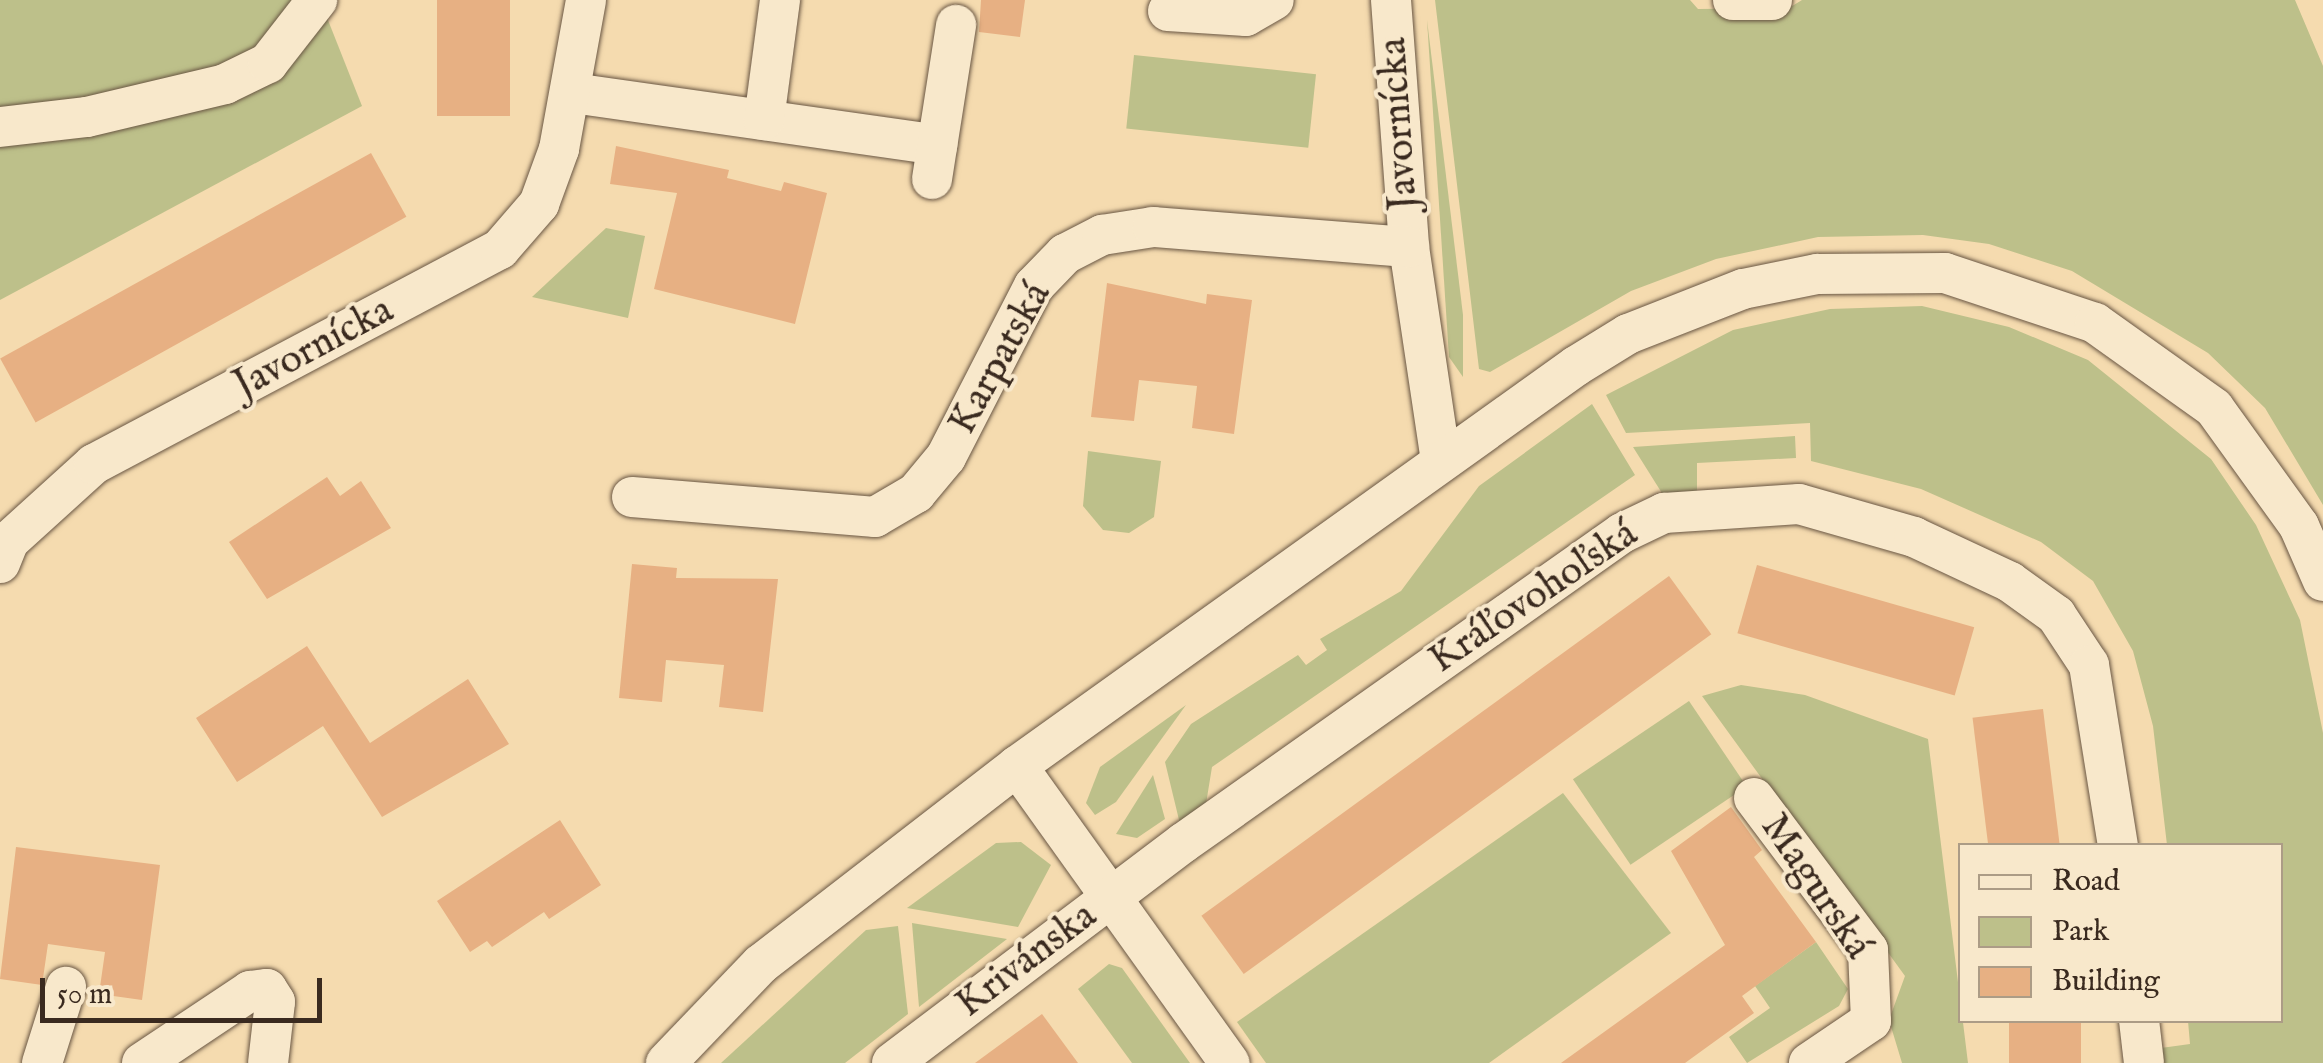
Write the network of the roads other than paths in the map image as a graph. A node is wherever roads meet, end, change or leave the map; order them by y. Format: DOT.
graph roads {
  1 [pos="317,0"];
  2 [pos="586,0"];
  3 [pos="780,0"];
  4 [pos="1274,0"];
  5 [pos="1391,0"];
  6 [pos="1733,0"];
  7 [pos="1772,0"];
  8 [pos="1168,12"];
  9 [pos="956,25"];
  10 [pos="573,93"];
  11 [pos="764,120"];
  12 [pos="0,127"];
  13 [pos="1409,247"];
  14 [pos="1441,462"];
  15 [pos="632,496"];
  16 [pos="0,563"];
  17 [pos="2323,581"];
  18 [pos="1017,766"];
  19 [pos="1754,798"];
  20 [pos="2118,843"];
  21 [pos="1114,896"];
  22 [pos="66,987"];
  23 [pos="2139,1023"];
  24 [pos="42,1063"];
  25 [pos="142,1063"];
  26 [pos="268,1063"];
  27 [pos="666,1063"];
  28 [pos="892,1063"];
  29 [pos="1230,1063"];
  30 [pos="1809,1063"];
  31 [pos="2144,1063"];
  1 -- 12 [label="street"];
  2 -- 10 [label="street, Javornícka"];
  3 -- 11 [label="street"];
  4 -- 8 [label="street"];
  5 -- 13 [label="street, Javornícka"];
  6 -- 7 [label="street"];
  9 -- 11 [label="street"];
  10 -- 11 [label="street"];
  10 -- 16 [label="street, Javornícka"];
  13 -- 14 [label="street"];
  13 -- 15 [label="street, Karpatská"];
  14 -- 17 [label="street"];
  14 -- 18 [label="street"];
  18 -- 21 [label="street"];
  18 -- 27 [label="street"];
  19 -- 30 [label="street, Magurská"];
  20 -- 21 [label="street, Kráľovohoľská"];
  21 -- 28 [label="street, Krivánska"];
  21 -- 29 [label="street"];
  22 -- 24 [label="street"];
  23 -- 31 [label="street"];
  25 -- 26 [label="street"];
}
